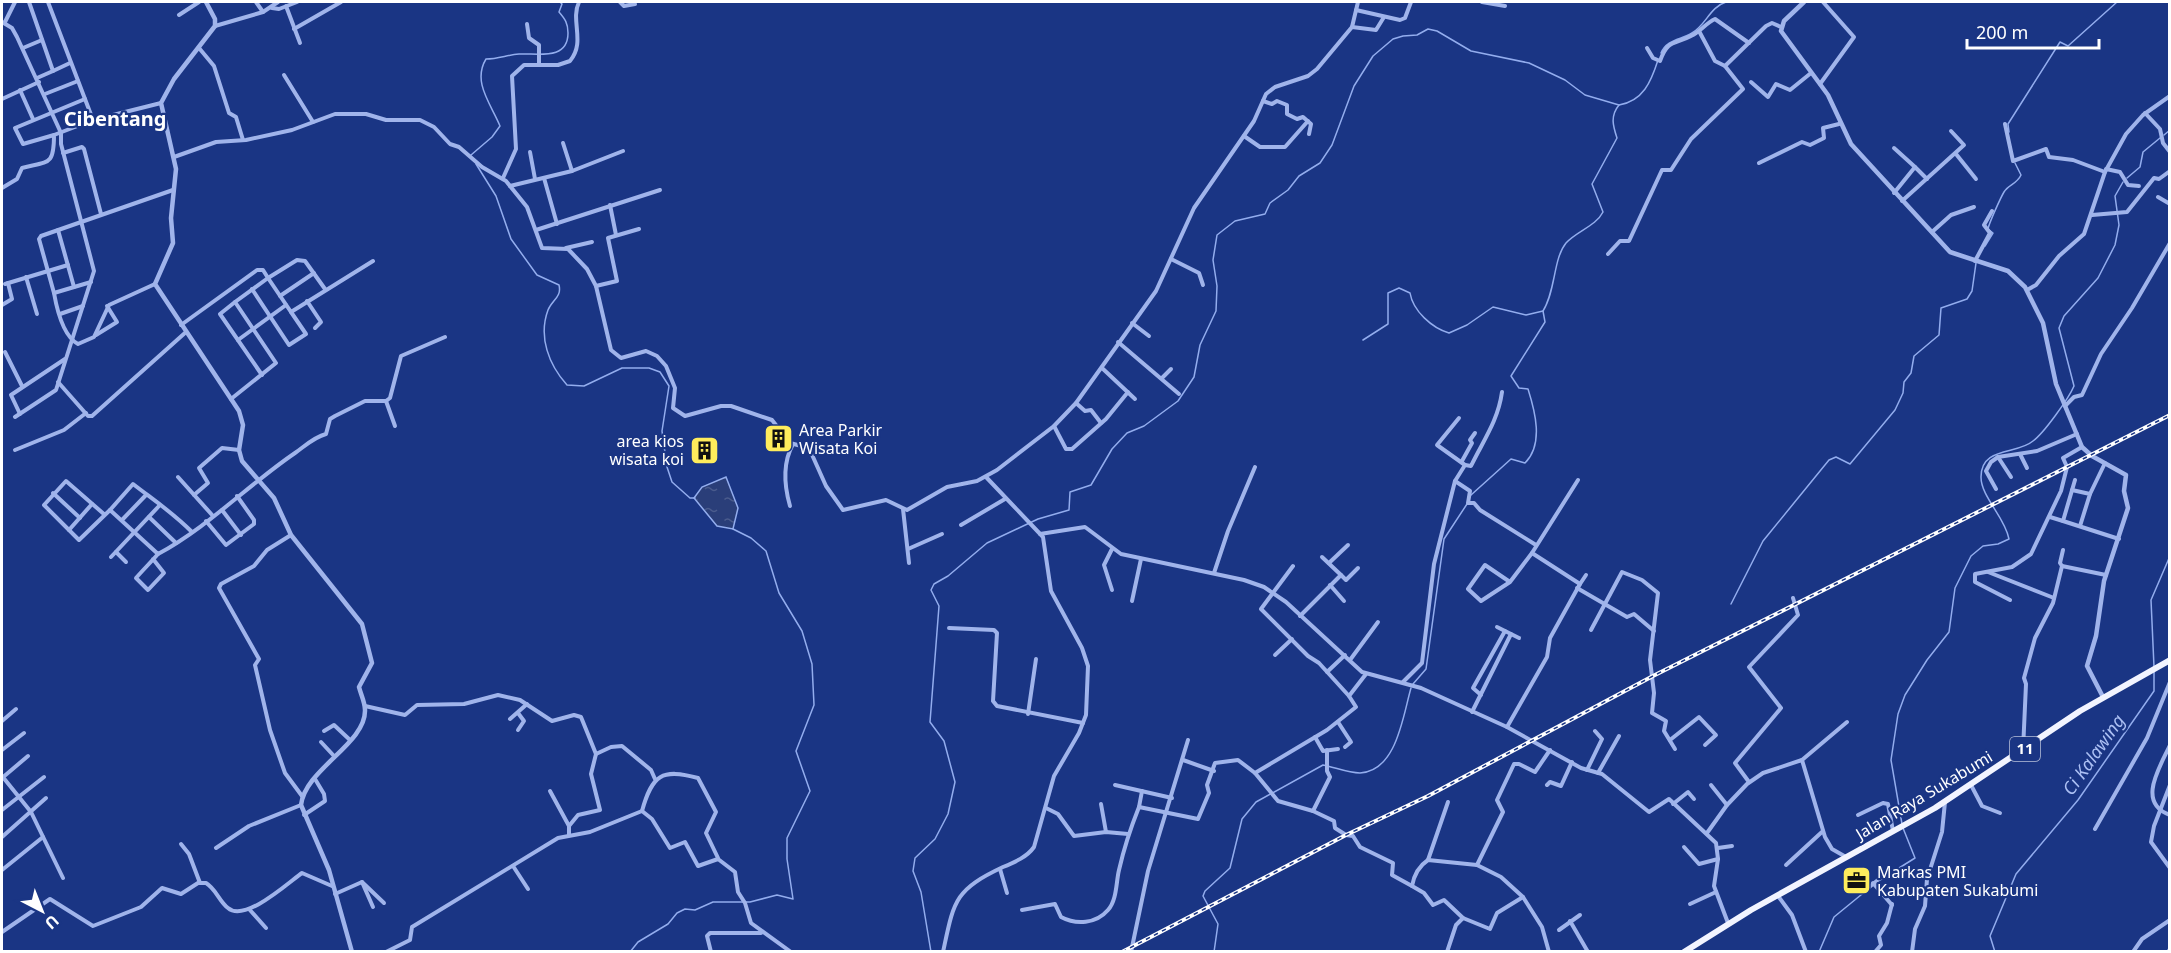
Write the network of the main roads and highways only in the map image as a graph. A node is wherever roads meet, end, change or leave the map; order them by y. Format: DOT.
graph roads {
  1 [pos="2167,662"];
  2 [pos="1684,951"];
  1 -- 2 [label="highway, Jalan Raya Sukabumi / 11"];
}
